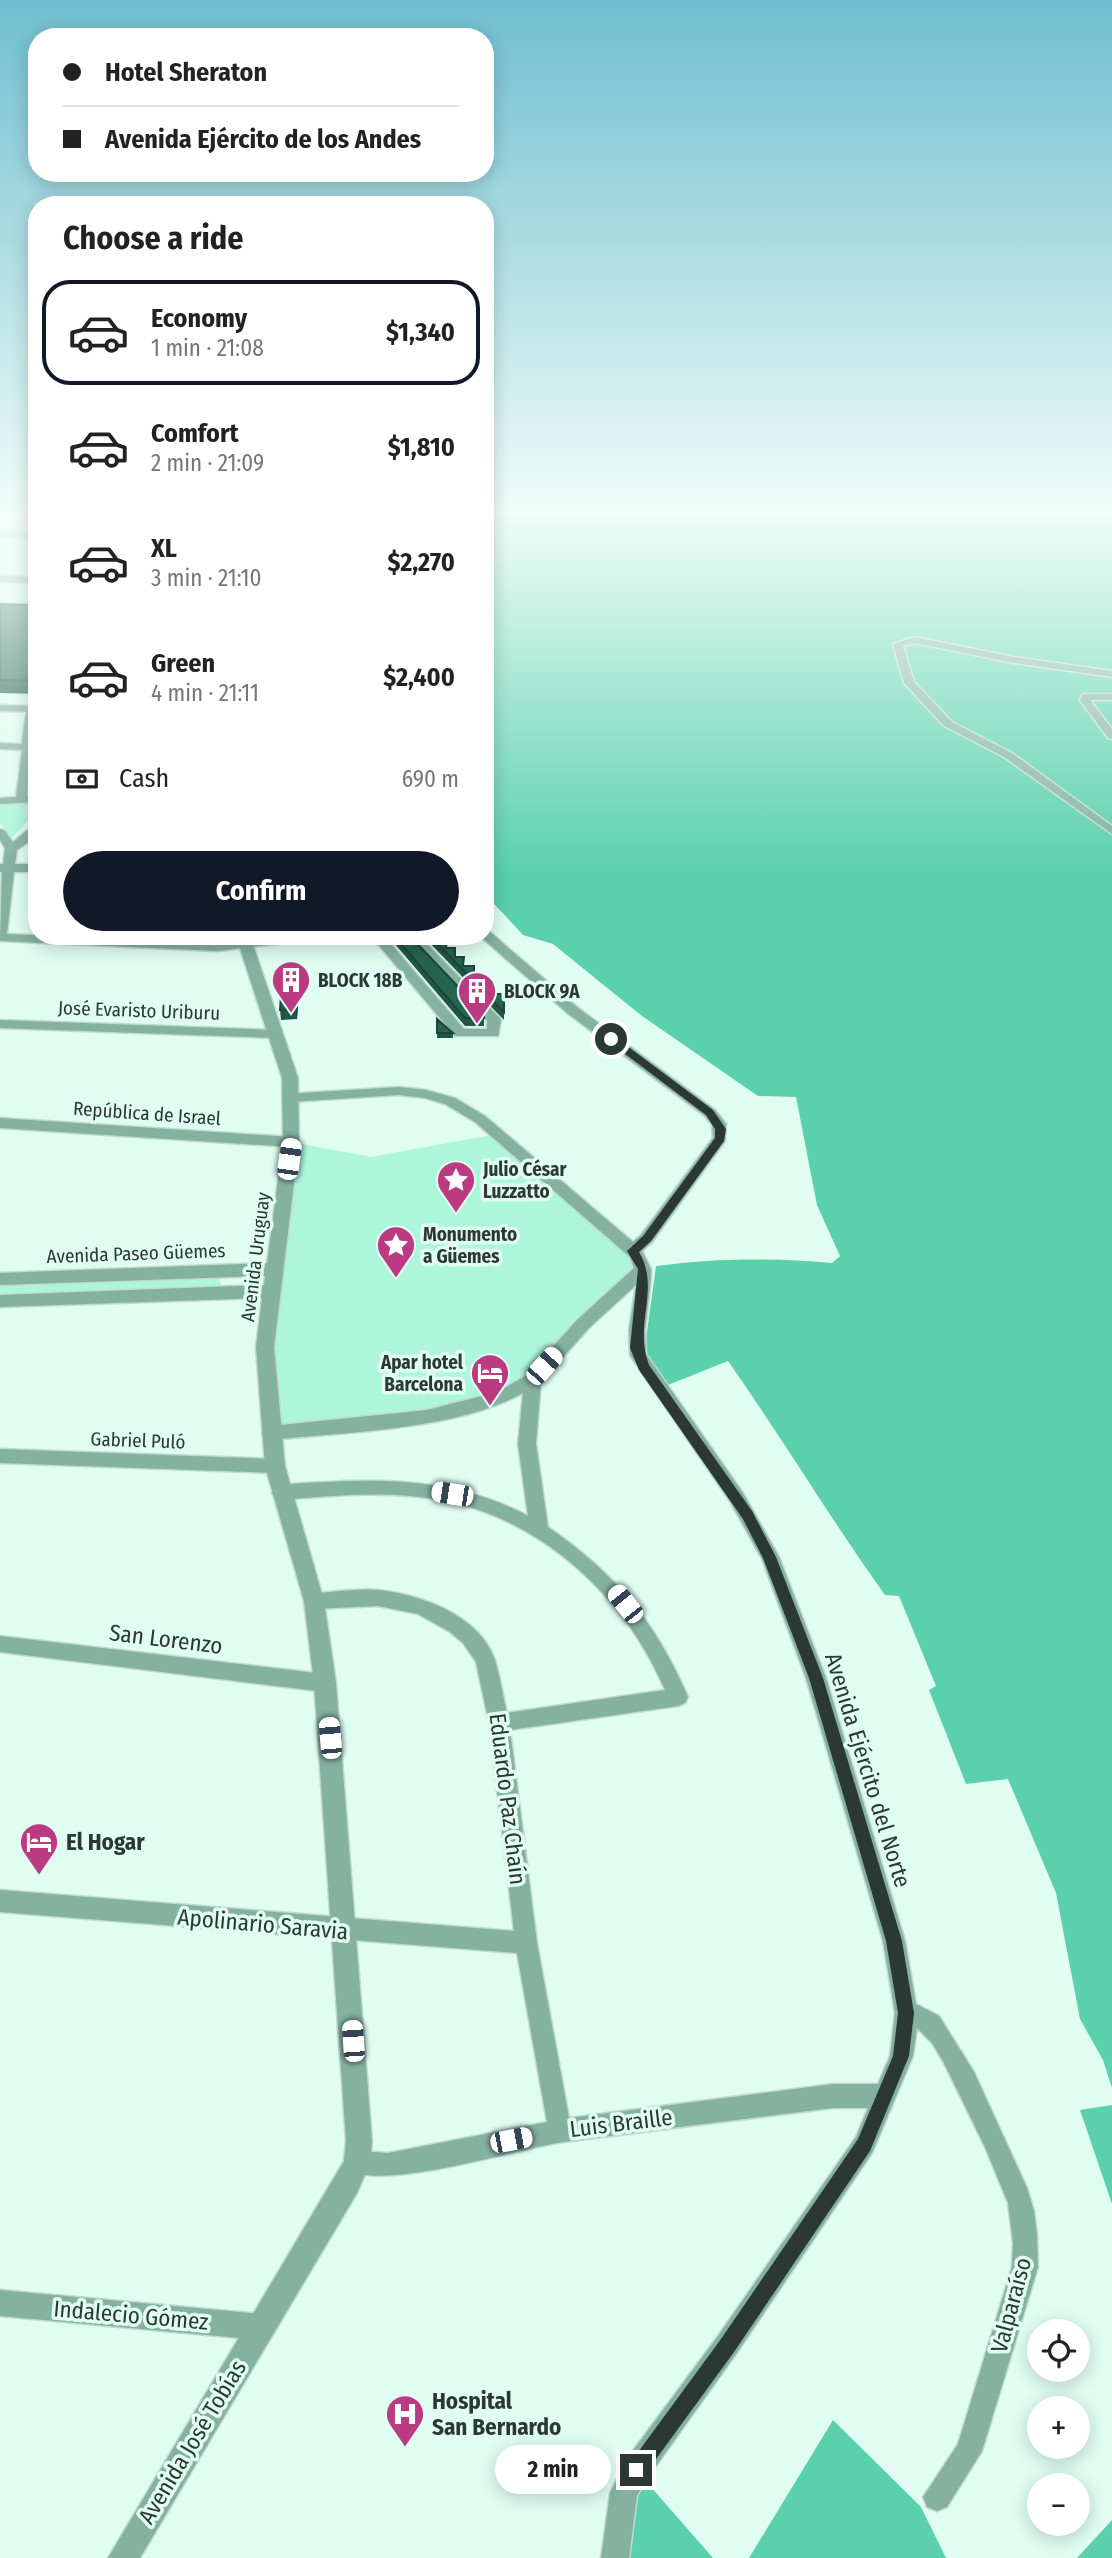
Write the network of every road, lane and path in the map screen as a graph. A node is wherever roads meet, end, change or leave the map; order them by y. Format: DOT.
graph roads {
  1 [pos="1112,674"];
  2 [pos="0,697"];
  3 [pos="1112,697"];
  4 [pos="28,702"];
  5 [pos="28,705"];
  6 [pos="0,708"];
  7 [pos="1112,736"];
  8 [pos="28,742"];
  9 [pos="0,746"];
  10 [pos="27,747"];
  11 [pos="21,799"];
  12 [pos="28,799"];
  13 [pos="0,801"];
  14 [pos="1112,831"];
  15 [pos="0,832"];
  16 [pos="28,837"];
  17 [pos="11,848"];
  18 [pos="4,868"];
  19 [pos="28,868"];
  20 [pos="0,936"];
  21 [pos="28,937"];
  22 [pos="494,942"];
  23 [pos="178,945"];
  24 [pos="225,945"];
  25 [pos="246,945"];
  26 [pos="385,945"];
  27 [pos="421,945"];
  28 [pos="0,1024"];
  29 [pos="276,1034"];
  30 [pos="290,1097"];
  31 [pos="0,1123"];
  32 [pos="291,1142"];
  33 [pos="633,1251"];
  34 [pos="274,1269"];
  35 [pos="643,1269"];
  36 [pos="0,1279"];
  37 [pos="271,1291"];
  38 [pos="0,1301"];
  39 [pos="533,1380"];
  40 [pos="271,1433"];
  41 [pos="0,1456"];
  42 [pos="275,1466"];
  43 [pos="281,1493"];
  44 [pos="539,1531"];
  45 [pos="314,1601"];
  46 [pos="0,1644"];
  47 [pos="325,1683"];
  48 [pos="499,1723"];
  49 [pos="0,1901"];
  50 [pos="345,1931"];
  51 [pos="526,1943"];
  52 [pos="906,2013"];
  53 [pos="886,2096"];
  54 [pos="560,2131"];
  55 [pos="357,2163"];
  56 [pos="0,2303"];
  57 [pos="261,2327"];
  58 [pos="937,2497"];
  59 [pos="123,2558"];
  60 [pos="614,2558"];
  1 -- 14 [label="street"];
  2 -- 4 [label="street"];
  3 -- 7 [label="street"];
  5 -- 6 [label="street"];
  8 -- 10 [label="street"];
  9 -- 10 [label="street"];
  10 -- 11 [label="street"];
  11 -- 12 [label="street"];
  11 -- 13 [label="street"];
  15 -- 17 [label="street"];
  16 -- 17 [label="street"];
  17 -- 18 [label="street"];
  18 -- 19 [label="street"];
  18 -- 20 [label="street"];
  20 -- 21 [label="street"];
  22 -- 33 [label="street"];
  23 -- 24 [label="street"];
  25 -- 29 [label="street, Avenida Uruguay"];
  26 -- 27 [label="street"];
  28 -- 29 [label="street, José Evaristo Uriburu"];
  29 -- 30 [label="street, Avenida Uruguay"];
  30 -- 32 [label="street, Avenida Uruguay"];
  30 -- 33 [label="street"];
  31 -- 32 [label="street, República de Israel"];
  32 -- 34 [label="street, Avenida Uruguay"];
  33 -- 35 [label="street"];
  34 -- 36 [label="street, Avenida Paseo Güemes"];
  34 -- 37 [label="street, Avenida Uruguay"];
  35 -- 39 [label="street"];
  35 -- 52 [label="street, Avenida Ejército del Norte"];
  37 -- 38 [label="street"];
  37 -- 40 [label="street, Avenida Uruguay"];
  39 -- 40 [label="street"];
  39 -- 44 [label="street"];
  40 -- 42 [label="street, Avenida Uruguay"];
  41 -- 42 [label="street, Gabriel Puló"];
  42 -- 43 [label="street, Avenida Uruguay"];
  43 -- 44 [label="street"];
  43 -- 45 [label="street, Avenida Uruguay"];
  44 -- 48 [label="street"];
  45 -- 47 [label="street, Avenida Uruguay"];
  45 -- 48 [label="street, Eduardo Paz Chaín"];
  46 -- 47 [label="street, San Lorenzo"];
  47 -- 50 [label="street, Avenida Uruguay"];
  48 -- 51 [label="street, Eduardo Paz Chaín"];
  49 -- 50 [label="street, Apolinario Saravia"];
  50 -- 51 [label="street, Apolinario Saravia"];
  50 -- 55 [label="street, Avenida Uruguay"];
  51 -- 54 [label="street, Eduardo Paz Chaín"];
  52 -- 53 [label="street, Avenida Ejército del Norte"];
  52 -- 58 [label="street, Valparaíso"];
  53 -- 54 [label="street, Luis Braille"];
  53 -- 60 [label="street, Avenida Ejército del Norte"];
  54 -- 55 [label="street, Luis Braille"];
  55 -- 57 [label="street, Avenida José Tobías"];
  56 -- 57 [label="street, Indalecio Gómez"];
  57 -- 59 [label="street, Avenida José Tobías"];
}
